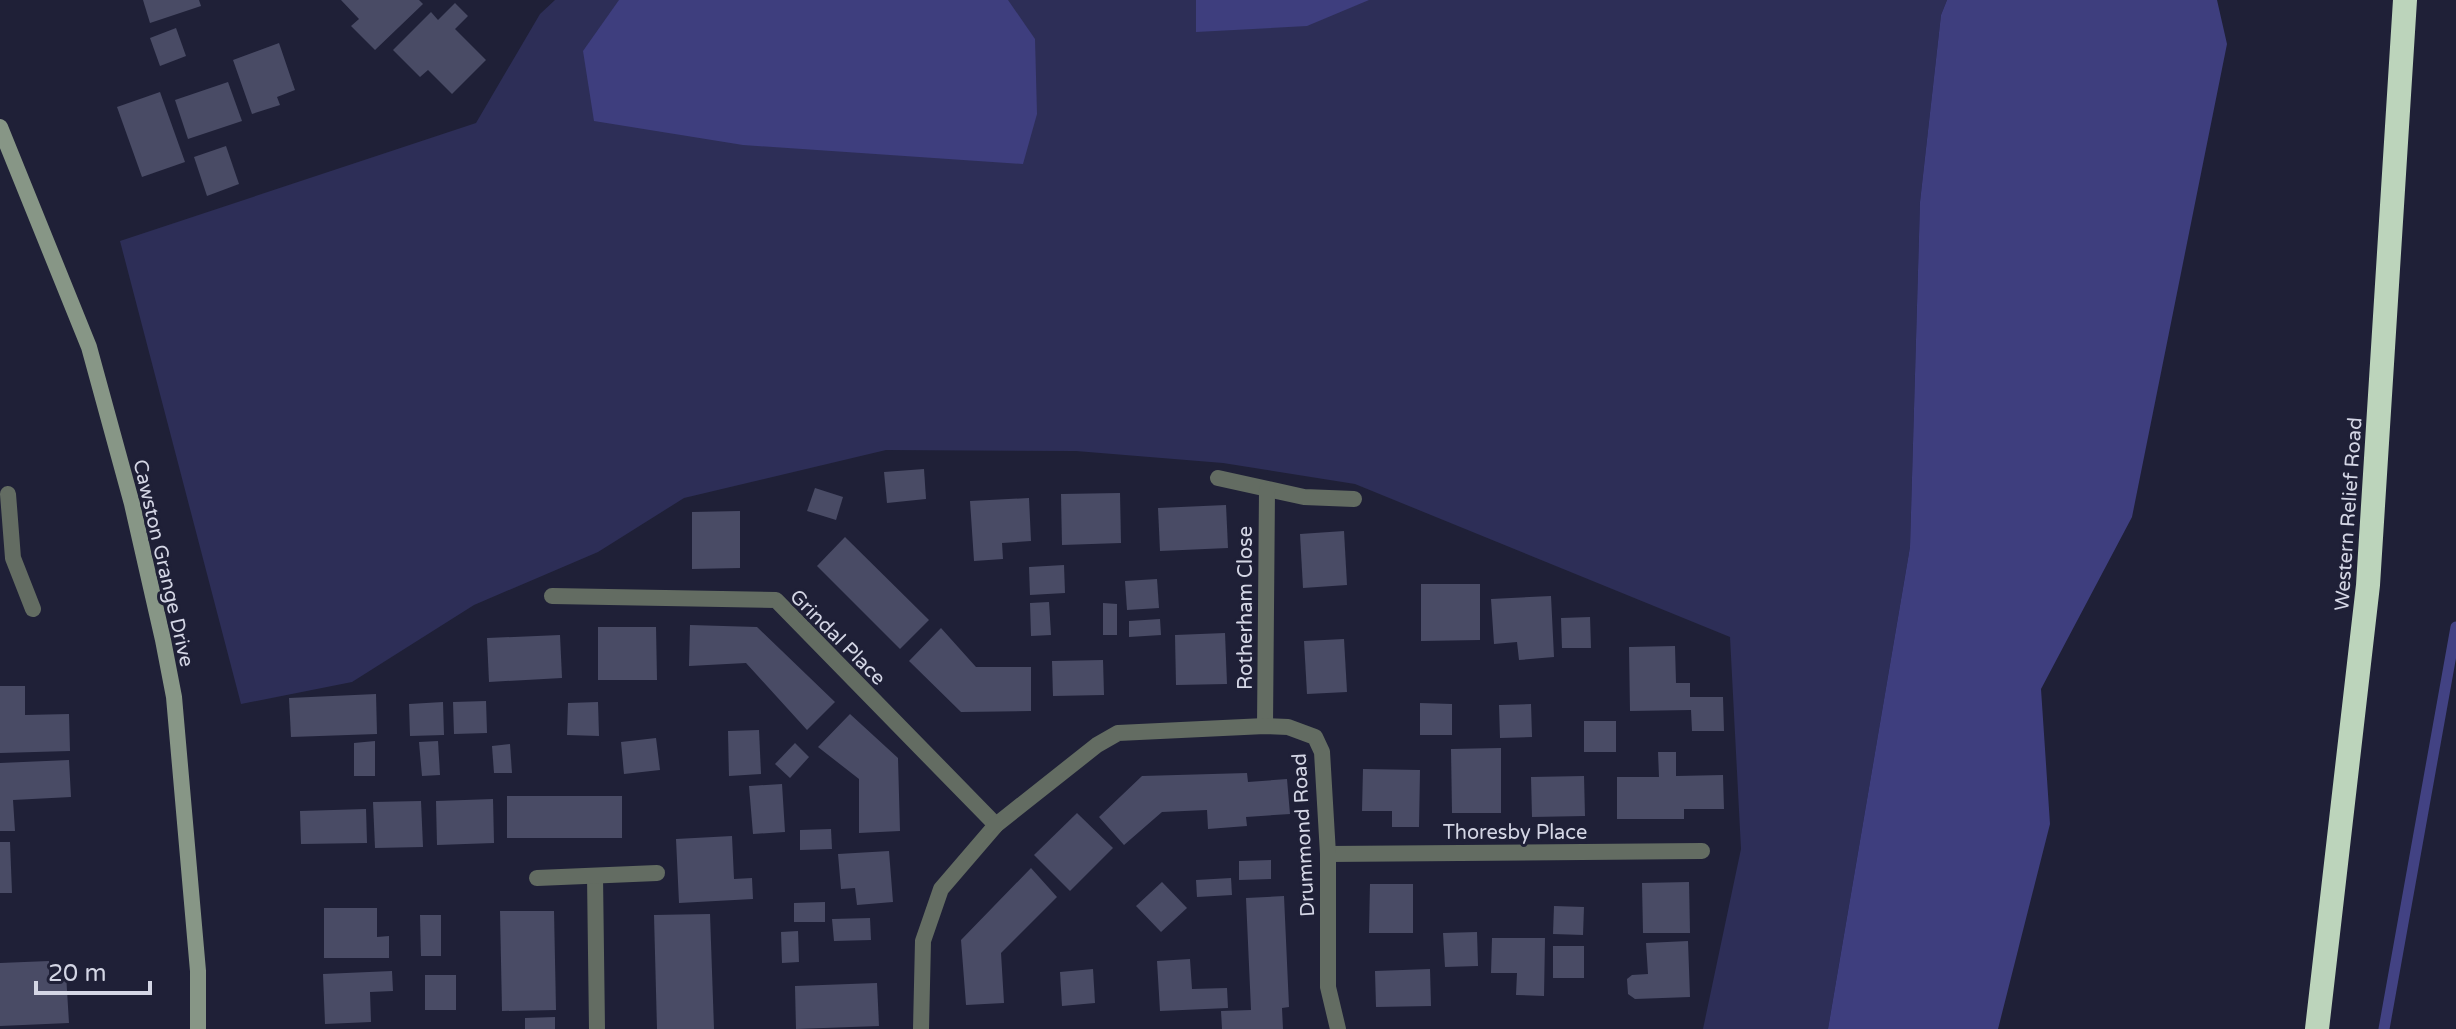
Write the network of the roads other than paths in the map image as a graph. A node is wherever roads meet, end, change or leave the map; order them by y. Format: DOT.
graph roads {
  1 [pos="2405,0"];
  2 [pos="0,127"];
  3 [pos="1218,478"];
  4 [pos="1267,490"];
  5 [pos="8,494"];
  6 [pos="1354,499"];
  7 [pos="6,559"];
  8 [pos="552,596"];
  9 [pos="33,609"];
  10 [pos="1265,726"];
  11 [pos="996,825"];
  12 [pos="1702,851"];
  13 [pos="1328,854"];
  14 [pos="657,873"];
  15 [pos="595,876"];
  16 [pos="537,878"];
  17 [pos="198,1029"];
  18 [pos="597,1029"];
  19 [pos="921,1029"];
  20 [pos="1338,1029"];
  21 [pos="2317,1029"];
  1 -- 21 [label="highway, Western Relief Road"];
  2 -- 17 [label="street, Cawston Grange Drive"];
  3 -- 4 [label="street"];
  4 -- 6 [label="street"];
  4 -- 10 [label="street, Rotherham Close"];
  5 -- 7 [label="street"];
  7 -- 9 [label="street"];
  8 -- 11 [label="street, Grindal Place"];
  10 -- 11 [label="street, Drummond Road"];
  10 -- 13 [label="street, Drummond Road"];
  11 -- 19 [label="street, Drummond Road"];
  12 -- 13 [label="street, Thoresby Place"];
  13 -- 20 [label="street, Drummond Road"];
  14 -- 15 [label="street"];
  15 -- 16 [label="street"];
  15 -- 18 [label="street"];
}
